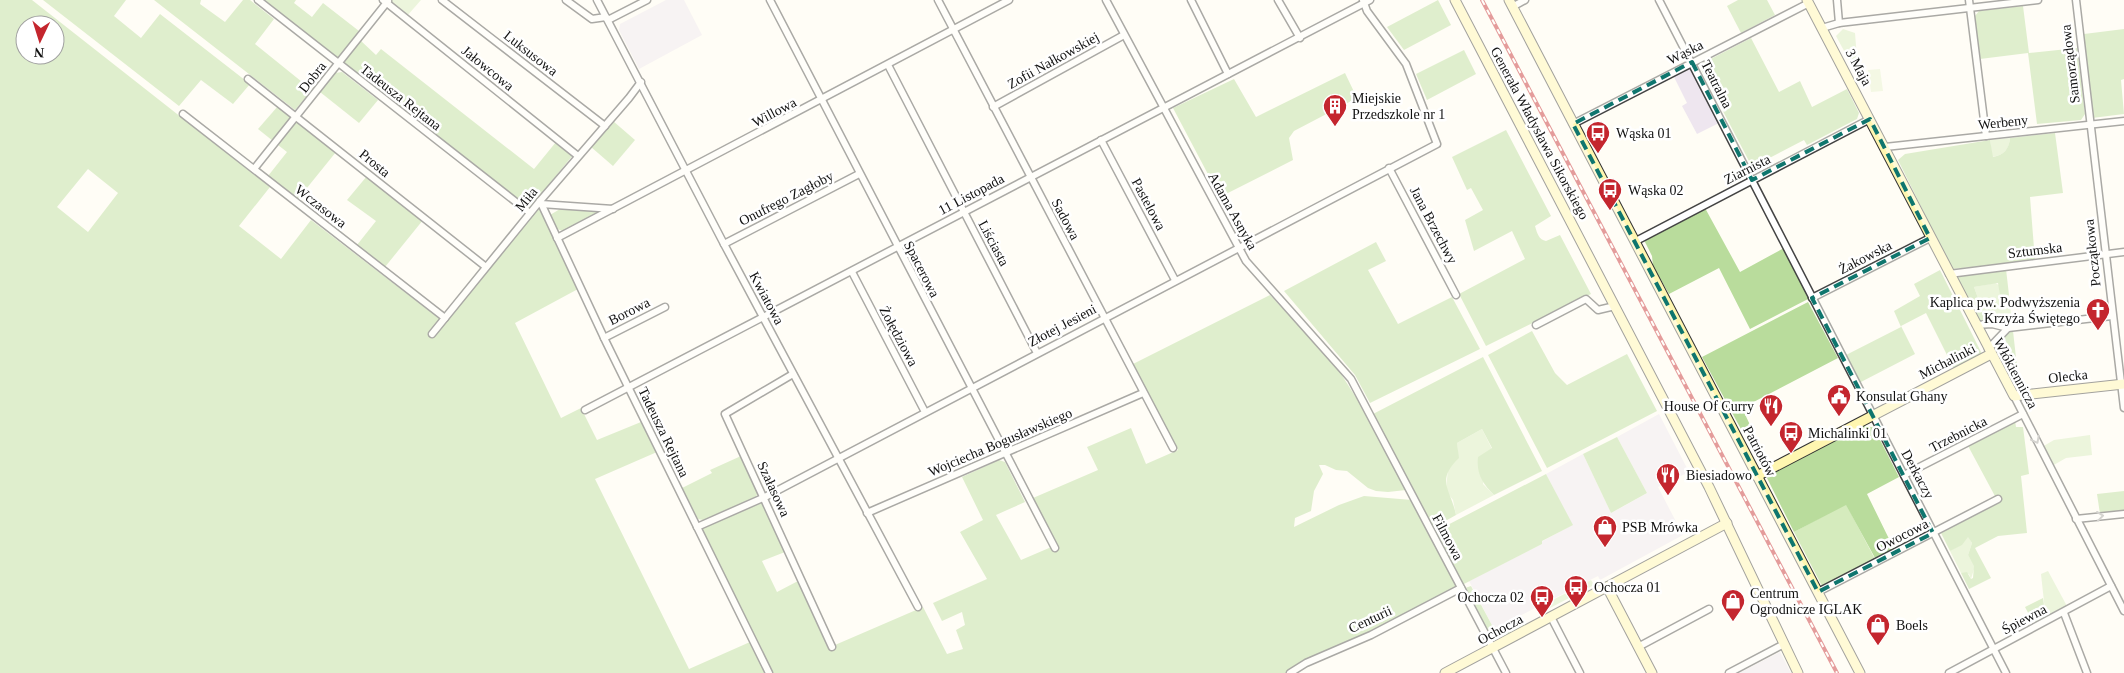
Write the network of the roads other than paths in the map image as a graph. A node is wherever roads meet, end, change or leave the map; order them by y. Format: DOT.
graph roads {
  1 [pos="258,0"];
  2 [pos="442,0"];
  3 [pos="566,0"];
  4 [pos="597,0"];
  5 [pos="647,0"];
  6 [pos="770,0"];
  7 [pos="938,0"];
  8 [pos="1009,0"];
  9 [pos="1106,0"];
  10 [pos="1191,0"];
  11 [pos="1278,0"];
  12 [pos="1455,0"];
  13 [pos="1525,0"];
  14 [pos="1659,0"];
  15 [pos="1837,0"];
  16 [pos="1969,0"];
  17 [pos="2038,0"];
  18 [pos="2076,0"];
  19 [pos="386,1"];
  20 [pos="1365,1"];
  21 [pos="1808,2"];
  22 [pos="1510,3"];
  23 [pos="1970,8"];
  24 [pos="607,19"];
  25 [pos="1839,23"];
  26 [pos="1822,28"];
  27 [pos="954,30"];
  28 [pos="1124,35"];
  29 [pos="1300,38"];
  30 [pos="1692,62"];
  31 [pos="338,64"];
  32 [pos="888,65"];
  33 [pos="1228,74"];
  34 [pos="248,79"];
  35 [pos="641,82"];
  36 [pos="821,101"];
  37 [pos="993,107"];
  38 [pos="1163,107"];
  39 [pos="183,114"];
  40 [pos="297,116"];
  41 [pos="1870,119"];
  42 [pos="2124,121"];
  43 [pos="1573,124"];
  44 [pos="2090,125"];
  45 [pos="604,126"];
  46 [pos="1986,136"];
  47 [pos="1101,140"];
  48 [pos="1885,147"];
  49 [pos="578,156"];
  50 [pos="1389,168"];
  51 [pos="254,169"];
  52 [pos="687,172"];
  53 [pos="859,174"];
  54 [pos="1030,177"];
  55 [pos="1752,180"];
  56 [pos="540,202"];
  57 [pos="614,209"];
  58 [pos="964,212"];
  59 [pos="530,213"];
  60 [pos="557,238"];
  61 [pos="1930,238"];
  62 [pos="1636,242"];
  63 [pos="724,244"];
  64 [pos="1237,247"];
  65 [pos="897,248"];
  66 [pos="2124,252"];
  67 [pos="2105,254"];
  68 [pos="486,267"];
  69 [pos="852,272"];
  70 [pos="1949,274"];
  71 [pos="1175,280"];
  72 [pos="1456,295"];
  73 [pos="1812,298"];
  74 [pos="1615,306"];
  75 [pos="665,307"];
  76 [pos="2112,316"];
  77 [pos="444,318"];
  78 [pos="764,318"];
  79 [pos="1104,318"];
  80 [pos="1536,325"];
  81 [pos="1976,325"];
  82 [pos="2008,328"];
  83 [pos="432,334"];
  84 [pos="604,338"];
  85 [pos="1989,351"];
  86 [pos="1037,352"];
  87 [pos="793,374"];
  88 [pos="2123,384"];
  89 [pos="628,388"];
  90 [pos="970,388"];
  91 [pos="1143,394"];
  92 [pos="2014,396"];
  93 [pos="2124,408"];
  94 [pos="585,410"];
  95 [pos="925,412"];
  96 [pos="1370,413"];
  97 [pos="2023,414"];
  98 [pos="1873,415"];
  99 [pos="1173,448"];
  100 [pos="1006,452"];
  101 [pos="839,458"];
  102 [pos="1904,475"];
  103 [pos="1757,476"];
  104 [pos="765,497"];
  105 [pos="1998,499"];
  106 [pos="867,513"];
  107 [pos="2124,514"];
  108 [pos="2076,519"];
  109 [pos="1727,523"];
  110 [pos="697,527"];
  111 [pos="1934,533"];
  112 [pos="1055,548"];
  113 [pos="2111,586"];
  114 [pos="1608,587"];
  115 [pos="1461,588"];
  116 [pos="1818,592"];
  117 [pos="918,607"];
  118 [pos="1710,609"];
  119 [pos="2124,611"];
  120 [pos="2064,613"];
  121 [pos="1551,617"];
  122 [pos="1784,644"];
  123 [pos="832,647"];
  124 [pos="1638,647"];
  125 [pos="1494,648"];
  126 [pos="1994,650"];
  127 [pos="769,673"];
  128 [pos="1290,673"];
  129 [pos="1445,673"];
  130 [pos="1506,673"];
  131 [pos="1580,673"];
  132 [pos="1652,673"];
  133 [pos="1729,673"];
  134 [pos="1798,673"];
  135 [pos="1860,673"];
  136 [pos="1949,673"];
  137 [pos="2006,673"];
  138 [pos="2087,673"];
  1 -- 31 [label="street, Tadeusza Rejtana"];
  2 -- 45 [label="street, Luksusowa"];
  3 -- 24 [label="street"];
  4 -- 24 [label="street, Kwiatowa"];
  5 -- 24 [label="street"];
  6 -- 36 [label="street, Spacerowa"];
  7 -- 27 [label="street, Sadowa"];
  8 -- 27 [label="street, Willowa"];
  9 -- 28 [label="street, Adama Asnyka"];
  10 -- 33 [label="street"];
  11 -- 29 [label="street"];
  12 -- 74 [label="main road, Generała Władysława Sikorskiego"];
  13 -- 22 [label="street"];
  14 -- 30 [label="street, Teatralna"];
  15 -- 25 [label="street"];
  16 -- 23 [label="street"];
  17 -- 23 [label="street"];
  18 -- 44 [label="street, Samorządowa"];
  19 -- 31 [label="street, Dobra"];
  19 -- 49 [label="street, Jałowcowa"];
  20 -- 29 [label="street, 11 Listopada"];
  20 -- 50 [label="street, Złotej Jesieni"];
  21 -- 26 [label="main road, 3 Maja"];
  21 -- 30 [label="street, Wąska"];
  22 -- 43 [label="main road, Patriotów"];
  23 -- 25 [label="street"];
  23 -- 46 [label="street"];
  24 -- 35 [label="street, Kwiatowa"];
  25 -- 26 [label="street"];
  26 -- 41 [label="main road, 3 Maja"];
  27 -- 32 [label="street, Willowa"];
  27 -- 37 [label="street, Sadowa"];
  28 -- 37 [label="street, Zofii Nałkowskiej"];
  28 -- 38 [label="street, Adama Asnyka"];
  29 -- 33 [label="street, 11 Listopada"];
  30 -- 43 [label="street, Wąska"];
  30 -- 55 [label="street, Teatralna"];
  31 -- 40 [label="street, Dobra"];
  31 -- 59 [label="street, Tadeusza Rejtana"];
  32 -- 36 [label="street, Willowa"];
  32 -- 58 [label="street, Liściasta"];
  33 -- 38 [label="street, 11 Listopada"];
  34 -- 40 [label="street, Prosta"];
  35 -- 45 [label="street, Miła"];
  35 -- 52 [label="street, Kwiatowa"];
  36 -- 52 [label="street, Willowa"];
  36 -- 53 [label="street, Spacerowa"];
  37 -- 54 [label="street, Sadowa"];
  38 -- 47 [label="street, 11 Listopada"];
  38 -- 64 [label="street, Adama Asnyka"];
  39 -- 51 [label="street, Wczasowa"];
  40 -- 51 [label="street, Dobra"];
  40 -- 68 [label="street, Prosta"];
  41 -- 48 [label="main road, 3 Maja"];
  41 -- 55 [label="street, Ziarnista"];
  42 -- 44 [label="street, Werbeny"];
  43 -- 62 [label="main road, Patriotów"];
  44 -- 46 [label="street, Werbeny"];
  44 -- 67 [label="street, Początkowa"];
  45 -- 49 [label="street, Miła"];
  46 -- 48 [label="street, Werbeny"];
  47 -- 54 [label="street, 11 Listopada"];
  47 -- 71 [label="street, Pastelowa"];
  48 -- 61 [label="main road, Włókiennicza"];
  49 -- 56 [label="street, Miła"];
  50 -- 64 [label="street, Złotej Jesieni"];
  50 -- 72 [label="street, Jana Brzechwy"];
  51 -- 77 [label="street, Wczasowa"];
  52 -- 57 [label="street, Willowa"];
  52 -- 63 [label="street, Kwiatowa"];
  53 -- 63 [label="street, Onufrego Zagłoby"];
  53 -- 65 [label="street, Spacerowa"];
  54 -- 58 [label="street, 11 Listopada"];
  54 -- 79 [label="street, Sadowa"];
  55 -- 62 [label="street, Ziarnista"];
  55 -- 73 [label="street, Derkaczy"];
  56 -- 57 [label="street"];
  56 -- 59 [label="street, Miła"];
  56 -- 60 [label="street, Tadeusza Rejtana"];
  57 -- 60 [label="street, Willowa"];
  58 -- 65 [label="street, 11 Listopada"];
  58 -- 86 [label="street, Liściasta"];
  59 -- 68 [label="street, Miła"];
  60 -- 84 [label="street, Tadeusza Rejtana"];
  61 -- 70 [label="main road, Włókiennicza"];
  61 -- 73 [label="street, Żakowska"];
  62 -- 103 [label="main road, Patriotów"];
  63 -- 78 [label="street, Kwiatowa"];
  64 -- 71 [label="street, Złotej Jesieni"];
  64 -- 96 [label="street, Adama Asnyka"];
  65 -- 69 [label="street, 11 Listopada"];
  65 -- 90 [label="street, Spacerowa"];
  66 -- 67 [label="street, Sztumska"];
  67 -- 70 [label="street, Sztumska"];
  67 -- 76 [label="street, Początkowa"];
  68 -- 77 [label="street, Miła"];
  69 -- 78 [label="street, 11 Listopada"];
  69 -- 95 [label="street, Żołędziowa"];
  70 -- 81 [label="main road, Włókiennicza"];
  71 -- 79 [label="street, Złotej Jesieni"];
  73 -- 98 [label="street, Derkaczy"];
  74 -- 80 [label="street"];
  74 -- 109 [label="main road"];
  75 -- 84 [label="street, Borowa"];
  76 -- 82 [label="street"];
  76 -- 88 [label="street, Początkowa"];
  77 -- 83 [label="street, Miła"];
  78 -- 87 [label="street, Kwiatowa"];
  78 -- 89 [label="street, 11 Listopada"];
  79 -- 86 [label="street, Złotej Jesieni"];
  79 -- 91 [label="street, Sadowa"];
  81 -- 82 [label="street"];
  81 -- 85 [label="main road, Włókiennicza"];
  82 -- 85 [label="street"];
  84 -- 89 [label="street, Tadeusza Rejtana"];
  85 -- 92 [label="main road, Włókiennicza"];
  85 -- 98 [label="main road, Michalinki"];
  86 -- 90 [label="street, Złotej Jesieni"];
  87 -- 101 [label="street, Kwiatowa"];
  87 -- 104 [label="street, Szałasowa"];
  88 -- 92 [label="main road, Olecka"];
  88 -- 93 [label="street, Początkowa"];
  89 -- 94 [label="street, 11 Listopada"];
  89 -- 110 [label="street, Tadeusza Rejtana"];
  90 -- 95 [label="street, Złotej Jesieni"];
  90 -- 100 [label="street, Spacerowa"];
  91 -- 99 [label="street, Sadowa"];
  91 -- 100 [label="street, Wojciecha Bogusławskiego"];
  92 -- 97 [label="street, Włókiennicza"];
  95 -- 101 [label="street, Złotej Jesieni"];
  96 -- 115 [label="street, Filmowa"];
  97 -- 102 [label="street, Trzebnicka"];
  97 -- 108 [label="street, Włókiennicza, one-way"];
  98 -- 102 [label="street, Derkaczy"];
  98 -- 103 [label="main road, Michalinki"];
  100 -- 106 [label="street, Wojciecha Bogusławskiego"];
  100 -- 112 [label="street, Spacerowa"];
  101 -- 104 [label="street, Złotej Jesieni"];
  101 -- 106 [label="street, Kwiatowa"];
  102 -- 111 [label="street, Derkaczy"];
  103 -- 116 [label="main road, Patriotów"];
  104 -- 110 [label="street, Złotej Jesieni"];
  104 -- 123 [label="street, Szałasowa"];
  105 -- 111 [label="street, Owocowa"];
  106 -- 117 [label="street, Kwiatowa"];
  108 -- 107 [label="street, one-way"];
  108 -- 113 [label="street, Włókiennicza"];
  109 -- 114 [label="main road, Ochocza"];
  109 -- 122 [label="main road"];
  110 -- 127 [label="street, Tadeusza Rejtana"];
  111 -- 116 [label="street, Owocowa"];
  111 -- 126 [label="street, Derkaczy"];
  113 -- 119 [label="street, Włókiennicza"];
  113 -- 120 [label="street, Śpiewna"];
  114 -- 121 [label="main road, Ochocza"];
  114 -- 124 [label="main road"];
  115 -- 125 [label="street, Filmowa"];
  115 -- 128 [label="street, Centurii"];
  116 -- 135 [label="main road, Patriotów"];
  118 -- 124 [label="street"];
  120 -- 126 [label="street, Śpiewna"];
  120 -- 138 [label="street"];
  121 -- 125 [label="main road, Ochocza"];
  121 -- 131 [label="street"];
  122 -- 133 [label="street"];
  122 -- 134 [label="main road"];
  124 -- 132 [label="main road"];
  125 -- 129 [label="main road, Ochocza"];
  125 -- 130 [label="street, Filmowa"];
  126 -- 136 [label="street, Śpiewna"];
  126 -- 137 [label="street, Derkaczy"];
}
